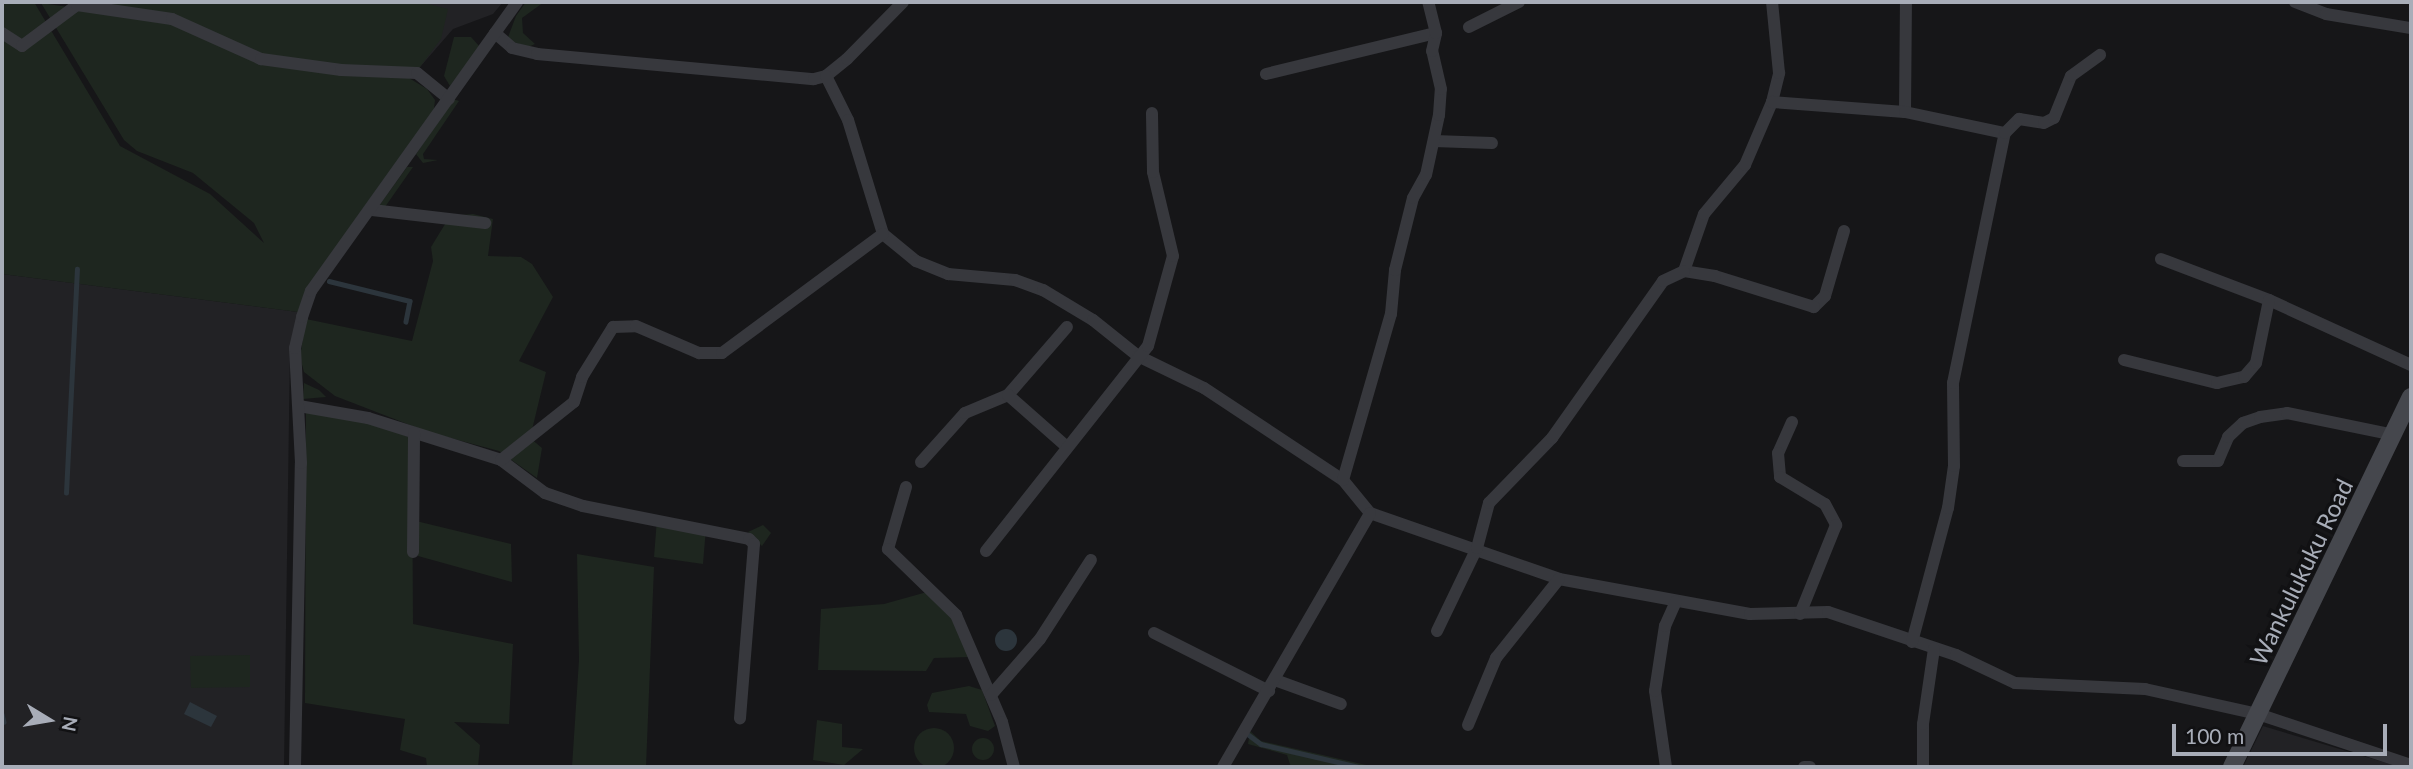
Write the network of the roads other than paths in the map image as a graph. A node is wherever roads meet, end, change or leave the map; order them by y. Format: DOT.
graph roads {
  1 [pos="517,2"];
  2 [pos="903,2"];
  3 [pos="1428,2"];
  4 [pos="1519,2"];
  5 [pos="1772,2"];
  6 [pos="1906,2"];
  7 [pos="2295,2"];
  8 [pos="1469,26"];
  9 [pos="2411,28"];
  10 [pos="2,33"];
  11 [pos="495,33"];
  12 [pos="1436,33"];
  13 [pos="2101,55"];
  14 [pos="1266,74"];
  15 [pos="826,76"];
  16 [pos="449,99"];
  17 [pos="1772,102"];
  18 [pos="1906,112"];
  19 [pos="1152,113"];
  20 [pos="2005,133"];
  21 [pos="1434,141"];
  22 [pos="1492,144"];
  23 [pos="372,210"];
  24 [pos="485,223"];
  25 [pos="1844,231"];
  26 [pos="883,234"];
  27 [pos="2161,260"];
  28 [pos="1684,271"];
  29 [pos="2269,300"];
  30 [pos="1067,327"];
  31 [pos="1138,356"];
  32 [pos="2124,360"];
  33 [pos="2411,365"];
  34 [pos="1008,395"];
  35 [pos="2411,397"];
  36 [pos="299,406"];
  37 [pos="1792,422"];
  38 [pos="414,433"];
  39 [pos="2394,435"];
  40 [pos="1067,447"];
  41 [pos="501,460"];
  42 [pos="2183,461"];
  43 [pos="920,462"];
  44 [pos="1343,480"];
  45 [pos="906,487"];
  46 [pos="1370,513"];
  47 [pos="1476,548"];
  48 [pos="986,551"];
  49 [pos="413,552"];
  50 [pos="1091,559"];
  51 [pos="1559,579"];
  52 [pos="1676,601"];
  53 [pos="1800,614"];
  54 [pos="1437,631"];
  55 [pos="1154,633"];
  56 [pos="1912,642"];
  57 [pos="1934,649"];
  58 [pos="1272,686"];
  59 [pos="991,695"];
  60 [pos="1341,704"];
  61 [pos="2258,714"];
  62 [pos="740,718"];
  63 [pos="1468,725"];
  64 [pos="2411,765"];
  65 [pos="295,767"];
  66 [pos="1014,767"];
  67 [pos="1223,767"];
  68 [pos="1666,767"];
  69 [pos="1804,767"];
  70 [pos="1810,767"];
  71 [pos="1923,767"];
  72 [pos="2232,767"];
  1 -- 11 [label="street"];
  2 -- 15 [label="street"];
  3 -- 12 [label="street"];
  4 -- 8 [label="street"];
  5 -- 17 [label="street"];
  6 -- 18 [label="street"];
  7 -- 9 [label="street"];
  10 -- 16 [label="street"];
  11 -- 15 [label="street"];
  11 -- 16 [label="street"];
  12 -- 14 [label="street"];
  12 -- 21 [label="street"];
  13 -- 20 [label="street"];
  15 -- 26 [label="street"];
  16 -- 23 [label="street"];
  17 -- 18 [label="street"];
  17 -- 28 [label="street"];
  18 -- 20 [label="street"];
  19 -- 31 [label="street"];
  20 -- 56 [label="street"];
  21 -- 22 [label="street"];
  21 -- 44 [label="street"];
  23 -- 24 [label="street"];
  23 -- 36 [label="street"];
  25 -- 28 [label="street"];
  26 -- 31 [label="street"];
  26 -- 41 [label="street"];
  27 -- 29 [label="street"];
  28 -- 47 [label="street"];
  29 -- 32 [label="street"];
  29 -- 33 [label="street"];
  30 -- 34 [label="street"];
  31 -- 40 [label="street"];
  31 -- 44 [label="street"];
  34 -- 40 [label="street"];
  34 -- 43 [label="street"];
  35 -- 39 [label="main road, Wankulukuku Road"];
  36 -- 38 [label="street"];
  36 -- 65 [label="street"];
  37 -- 53 [label="street"];
  38 -- 41 [label="street"];
  38 -- 49 [label="street"];
  39 -- 42 [label="street"];
  39 -- 61 [label="main road, Wankulukuku Road"];
  40 -- 48 [label="street"];
  41 -- 62 [label="street"];
  44 -- 46 [label="street"];
  45 -- 59 [label="street"];
  46 -- 47 [label="street"];
  46 -- 58 [label="street"];
  47 -- 51 [label="street"];
  47 -- 54 [label="street"];
  50 -- 59 [label="street"];
  51 -- 52 [label="street"];
  51 -- 63 [label="street"];
  52 -- 53 [label="street"];
  52 -- 68 [label="street"];
  53 -- 56 [label="street"];
  55 -- 58 [label="street"];
  56 -- 57 [label="street"];
  57 -- 61 [label="street"];
  57 -- 71 [label="street"];
  58 -- 60 [label="street"];
  58 -- 67 [label="street"];
  59 -- 66 [label="street"];
  61 -- 64 [label="street"];
  61 -- 72 [label="main road, Wankulukuku Road"];
  69 -- 70 [label="street"];
}
